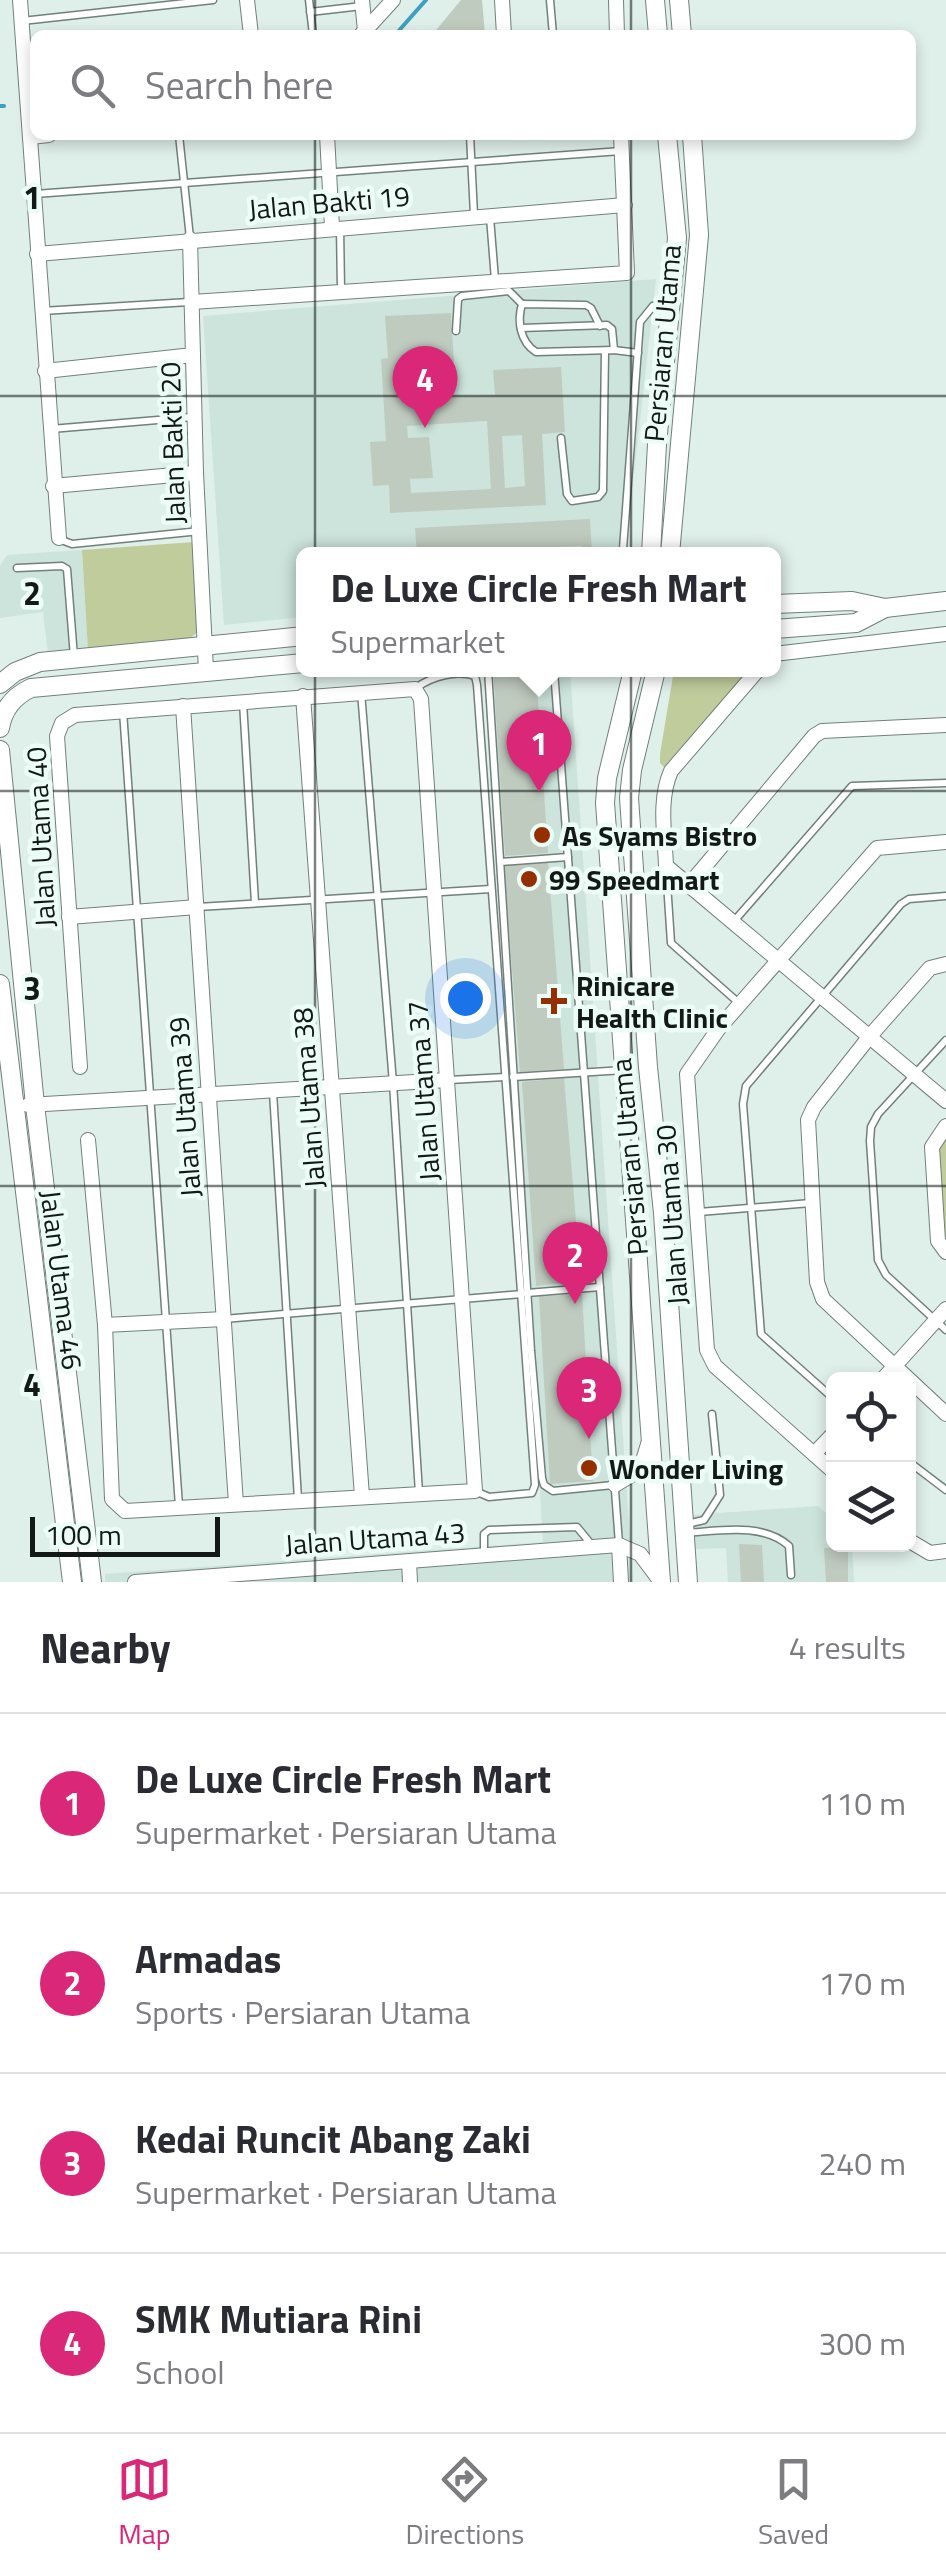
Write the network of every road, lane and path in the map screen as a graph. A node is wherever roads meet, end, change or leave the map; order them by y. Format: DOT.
graph roads {
  1 [pos="20,0"];
  2 [pos="213,0"];
  3 [pos="248,0"];
  4 [pos="309,0"];
  5 [pos="392,0"];
  6 [pos="502,0"];
  7 [pos="550,0"];
  8 [pos="616,0"];
  9 [pos="654,0"];
  10 [pos="679,0"];
  11 [pos="362,3"];
  12 [pos="310,12"];
  13 [pos="21,22"];
  14 [pos="251,30"];
  15 [pos="312,30"];
  16 [pos="363,30"];
  17 [pos="366,30"];
  18 [pos="504,30"];
  19 [pos="552,30"];
  20 [pos="617,30"];
  21 [pos="657,30"];
  22 [pos="682,30"];
  23 [pos="29,69"];
  24 [pos="30,137"];
  25 [pos="30,140"];
  26 [pos="180,140"];
  27 [pos="326,140"];
  28 [pos="470,140"];
  29 [pos="621,140"];
  30 [pos="667,140"];
  31 [pos="692,140"];
  32 [pos="622,151"];
  33 [pos="471,163"];
  34 [pos="329,175"];
  35 [pos="186,185"];
  36 [pos="34,194"];
  37 [pos="625,205"];
  38 [pos="490,215"];
  39 [pos="474,216"];
  40 [pos="336,226"];
  41 [pos="190,239"];
  42 [pos="37,254"];
  43 [pos="495,281"];
  44 [pos="342,291"];
  45 [pos="192,302"];
  46 [pos="670,302"];
  47 [pos="522,304"];
  48 [pos="41,311"];
  49 [pos="600,326"];
  50 [pos="521,328"];
  51 [pos="456,331"];
  52 [pos="609,350"];
  53 [pos="638,353"];
  54 [pos="193,355"];
  55 [pos="45,371"];
  56 [pos="196,417"];
  57 [pos="50,430"];
  58 [pos="560,438"];
  59 [pos="196,473"];
  60 [pos="52,486"];
  61 [pos="200,531"];
  62 [pos="58,538"];
  63 [pos="623,547"];
  64 [pos="651,547"];
  65 [pos="671,547"];
  66 [pos="17,568"];
  67 [pos="946,602"];
  68 [pos="781,604"];
  69 [pos="884,608"];
  70 [pos="781,628"];
  71 [pos="946,634"];
  72 [pos="296,637"];
  73 [pos="205,644"];
  74 [pos="781,653"];
  75 [pos="74,658"];
  76 [pos="296,664"];
  77 [pos="206,670"];
  78 [pos="442,677"];
  79 [pos="475,677"];
  80 [pos="488,677"];
  81 [pos="555,677"];
  82 [pos="621,677"];
  83 [pos="632,677"];
  84 [pos="654,677"];
  85 [pos="752,677"];
  86 [pos="0,684"];
  87 [pos="415,689"];
  88 [pos="361,691"];
  89 [pos="302,696"];
  90 [pos="626,699"];
  91 [pos="243,701"];
  92 [pos="183,706"];
  93 [pos="123,711"];
  94 [pos="946,725"];
  95 [pos="0,728"];
  96 [pos="0,750"];
  97 [pos="946,783"];
  98 [pos="946,842"];
  99 [pos="568,858"];
  100 [pos="501,862"];
  101 [pos="666,866"];
  102 [pos="690,885"];
  103 [pos="492,889"];
  104 [pos="434,890"];
  105 [pos="377,895"];
  106 [pos="946,896"];
  107 [pos="319,899"];
  108 [pos="255,903"];
  109 [pos="196,908"];
  110 [pos="138,912"];
  111 [pos="70,916"];
  112 [pos="734,921"];
  113 [pos="779,959"];
  114 [pos="946,964"];
  115 [pos="0,984"];
  116 [pos="823,996"];
  117 [pos="740,1004"];
  118 [pos="870,1036"];
  119 [pos="946,1040"];
  120 [pos="80,1067"];
  121 [pos="626,1070"];
  122 [pos="584,1074"];
  123 [pos="916,1075"];
  124 [pos="509,1077"];
  125 [pos="448,1080"];
  126 [pos="393,1083"];
  127 [pos="332,1087"];
  128 [pos="273,1090"];
  129 [pos="208,1094"];
  130 [pos="149,1098"];
  131 [pos="946,1101"];
  132 [pos="35,1105"];
  133 [pos="12,1106"];
  134 [pos="946,1126"];
  135 [pos="88,1140"];
  136 [pos="812,1202"];
  137 [pos="750,1208"];
  138 [pos="696,1212"];
  139 [pos="946,1252"];
  140 [pos="600,1287"];
  141 [pos="524,1294"];
  142 [pos="464,1298"];
  143 [pos="407,1303"];
  144 [pos="348,1308"];
  145 [pos="946,1308"];
  146 [pos="286,1313"];
  147 [pos="224,1319"];
  148 [pos="166,1321"];
  149 [pos="105,1325"];
  150 [pos="940,1325"];
  151 [pos="894,1366"];
  152 [pos="889,1372"];
  153 [pos="826,1392"];
  154 [pos="712,1414"];
  155 [pos="946,1414"];
  156 [pos="650,1437"];
  157 [pos="826,1441"];
  158 [pos="814,1454"];
  159 [pos="909,1462"];
  160 [pos="826,1465"];
  161 [pos="615,1485"];
  162 [pos="946,1490"];
  163 [pos="476,1491"];
  164 [pos="419,1493"];
  165 [pos="362,1496"];
  166 [pos="298,1500"];
  167 [pos="236,1504"];
  168 [pos="179,1508"];
  169 [pos="684,1529"];
  170 [pos="916,1544"];
  171 [pos="619,1545"];
  172 [pos="593,1547"];
  173 [pos="946,1551"];
  174 [pos="484,1555"];
  175 [pos="408,1561"];
  176 [pos="791,1575"];
  177 [pos="240,1578"];
  178 [pos="72,1582"];
  179 [pos="92,1582"];
  180 [pos="135,1582"];
  181 [pos="410,1582"];
  182 [pos="620,1582"];
  183 [pos="660,1582"];
  184 [pos="688,1582"];
  1 -- 13 [label="street"];
  2 -- 13 [label="lane"];
  3 -- 14 [label="street"];
  4 -- 12 [label="lane"];
  5 -- 17 [label="street"];
  6 -- 18 [label="street"];
  7 -- 19 [label="lane"];
  8 -- 20 [label="street"];
  9 -- 21 [label="street"];
  10 -- 22 [label="street"];
  11 -- 12 [label="lane"];
  11 -- 16 [label="street"];
  12 -- 15 [label="lane"];
  13 -- 23 [label="street"];
  23 -- 24 [label="street"];
  25 -- 36 [label="street"];
  26 -- 35 [label="lane"];
  27 -- 34 [label="street"];
  28 -- 33 [label="lane"];
  29 -- 32 [label="street"];
  30 -- 46 [label="street, Persiaran Utama"];
  31 -- 65 [label="street, Persiaran Utama"];
  32 -- 33 [label="lane"];
  32 -- 37 [label="street"];
  33 -- 34 [label="lane"];
  33 -- 39 [label="lane"];
  34 -- 35 [label="lane"];
  34 -- 40 [label="street"];
  35 -- 36 [label="lane"];
  35 -- 41 [label="lane"];
  36 -- 42 [label="street"];
  37 -- 38 [label="street, Jalan Bakti 19"];
  37 -- 43 [label="street"];
  38 -- 39 [label="street, Jalan Bakti 19"];
  38 -- 43 [label="lane"];
  39 -- 40 [label="street, Jalan Bakti 19"];
  40 -- 41 [label="street, Jalan Bakti 19"];
  40 -- 44 [label="lane"];
  41 -- 42 [label="street, Jalan Bakti 19"];
  41 -- 45 [label="street, Jalan Bakti 20"];
  42 -- 48 [label="street"];
  43 -- 44 [label="street"];
  44 -- 45 [label="street"];
  45 -- 48 [label="lane"];
  45 -- 54 [label="street, Jalan Bakti 20"];
  46 -- 53 [label="lane"];
  46 -- 64 [label="street, Persiaran Utama"];
  47 -- 49 [label="lane"];
  47 -- 50 [label="lane"];
  47 -- 51 [label="lane"];
  48 -- 55 [label="street"];
  49 -- 50 [label="lane"];
  49 -- 52 [label="lane"];
  50 -- 52 [label="lane"];
  52 -- 53 [label="lane"];
  52 -- 58 [label="lane"];
  53 -- 63 [label="lane"];
  54 -- 55 [label="street"];
  54 -- 56 [label="street, Jalan Bakti 20"];
  55 -- 57 [label="street"];
  56 -- 57 [label="lane"];
  56 -- 59 [label="street, Jalan Bakti 20"];
  57 -- 60 [label="street"];
  59 -- 60 [label="street"];
  59 -- 61 [label="street, Jalan Bakti 20"];
  60 -- 62 [label="street"];
  61 -- 62 [label="lane"];
  61 -- 73 [label="street, Jalan Bakti 20"];
  66 -- 75 [label="lane"];
  67 -- 69 [label="street"];
  68 -- 69 [label="street"];
  69 -- 70 [label="street"];
  71 -- 74 [label="street"];
  72 -- 73 [label="street"];
  73 -- 75 [label="street"];
  73 -- 77 [label="street, Jalan Bakti 20"];
  75 -- 86 [label="street"];
  76 -- 77 [label="street"];
  77 -- 95 [label="street"];
  78 -- 87 [label="lane"];
  79 -- 103 [label="lane"];
  80 -- 100 [label="lane"];
  81 -- 99 [label="lane"];
  82 -- 90 [label="street"];
  83 -- 90 [label="street, Persiaran Utama"];
  84 -- 169 [label="street, Persiaran Utama"];
  85 -- 101 [label="street"];
  87 -- 88 [label="street"];
  87 -- 104 [label="street, Jalan Utama 37"];
  88 -- 89 [label="street"];
  88 -- 105 [label="lane"];
  89 -- 91 [label="street"];
  89 -- 107 [label="street, Jalan Utama 38"];
  90 -- 121 [label="street, Persiaran Utama"];
  91 -- 92 [label="street"];
  91 -- 108 [label="lane"];
  92 -- 93 [label="street"];
  92 -- 109 [label="street, Jalan Utama 39"];
  93 -- 110 [label="lane"];
  93 -- 111 [label="street, Jalan Utama 40"];
  94 -- 102 [label="street"];
  96 -- 132 [label="street, Jalan Utama 46"];
  97 -- 112 [label="lane"];
  98 -- 113 [label="street, Jalan Utama 30"];
  99 -- 100 [label="lane"];
  99 -- 122 [label="lane"];
  100 -- 124 [label="lane"];
  101 -- 102 [label="street"];
  101 -- 117 [label="lane"];
  102 -- 112 [label="street"];
  103 -- 104 [label="lane"];
  103 -- 124 [label="lane"];
  104 -- 105 [label="lane"];
  104 -- 125 [label="street, Jalan Utama 37"];
  105 -- 107 [label="lane"];
  105 -- 126 [label="lane"];
  106 -- 116 [label="lane"];
  107 -- 108 [label="lane"];
  107 -- 127 [label="street, Jalan Utama 38"];
  108 -- 109 [label="lane"];
  109 -- 110 [label="street"];
  109 -- 129 [label="street, Jalan Utama 39"];
  110 -- 111 [label="street"];
  110 -- 130 [label="lane"];
  111 -- 120 [label="street, Jalan Utama 40"];
  112 -- 113 [label="street"];
  113 -- 116 [label="street"];
  113 -- 117 [label="street, Jalan Utama 30"];
  114 -- 118 [label="street"];
  115 -- 133 [label="street, Jalan Utama 46"];
  116 -- 118 [label="street"];
  116 -- 137 [label="lane"];
  117 -- 138 [label="street, Jalan Utama 30"];
  118 -- 123 [label="street"];
  118 -- 136 [label="street"];
  119 -- 123 [label="lane"];
  121 -- 122 [label="lane"];
  121 -- 156 [label="street, Persiaran Utama"];
  122 -- 124 [label="lane"];
  122 -- 140 [label="lane"];
  123 -- 131 [label="street"];
  123 -- 150 [label="lane"];
  124 -- 125 [label="lane"];
  124 -- 141 [label="lane"];
  125 -- 126 [label="street"];
  125 -- 142 [label="street, Jalan Utama 37"];
  126 -- 127 [label="street"];
  126 -- 143 [label="lane"];
  127 -- 128 [label="street"];
  127 -- 144 [label="street, Jalan Utama 38"];
  128 -- 129 [label="street"];
  128 -- 146 [label="lane"];
  129 -- 130 [label="street"];
  129 -- 147 [label="street, Jalan Utama 39"];
  130 -- 132 [label="street"];
  130 -- 148 [label="lane"];
  132 -- 133 [label="street"];
  132 -- 179 [label="street, Jalan Utama 46"];
  133 -- 178 [label="street, Jalan Utama 46"];
  134 -- 139 [label="street"];
  135 -- 149 [label="street"];
  136 -- 137 [label="lane"];
  136 -- 151 [label="street"];
  137 -- 138 [label="lane"];
  137 -- 153 [label="lane"];
  138 -- 158 [label="street, Jalan Utama 30"];
  140 -- 141 [label="lane"];
  140 -- 161 [label="lane"];
  141 -- 142 [label="lane"];
  141 -- 161 [label="lane"];
  141 -- 163 [label="lane"];
  142 -- 143 [label="lane"];
  142 -- 163 [label="street, Jalan Utama 37"];
  143 -- 144 [label="lane"];
  143 -- 164 [label="lane"];
  144 -- 146 [label="lane"];
  144 -- 165 [label="street, Jalan Utama 38"];
  145 -- 150 [label="street"];
  146 -- 147 [label="lane"];
  146 -- 166 [label="lane"];
  147 -- 148 [label="street"];
  147 -- 167 [label="street, Jalan Utama 39"];
  148 -- 149 [label="street"];
  148 -- 168 [label="lane"];
  149 -- 168 [label="street"];
  150 -- 151 [label="street"];
  151 -- 152 [label="street"];
  151 -- 155 [label="street"];
  154 -- 169 [label="lane"];
  156 -- 161 [label="street"];
  156 -- 183 [label="street, Persiaran Utama"];
  157 -- 158 [label="street"];
  158 -- 160 [label="street, Jalan Utama 30"];
  159 -- 162 [label="lane"];
  161 -- 171 [label="lane"];
  163 -- 164 [label="street"];
  164 -- 165 [label="street"];
  165 -- 166 [label="street"];
  166 -- 167 [label="street"];
  167 -- 168 [label="street"];
  169 -- 176 [label="lane"];
  169 -- 184 [label="street, Persiaran Utama"];
  170 -- 173 [label="street"];
  171 -- 172 [label="street, Jalan Utama 43"];
  171 -- 182 [label="street"];
  171 -- 183 [label="street"];
  172 -- 174 [label="street, Jalan Utama 43"];
  172 -- 174 [label="lane"];
  174 -- 175 [label="street, Jalan Utama 43"];
  175 -- 177 [label="street, Jalan Utama 43"];
  175 -- 181 [label="street"];
  177 -- 180 [label="street, Jalan Utama 43"];
}
